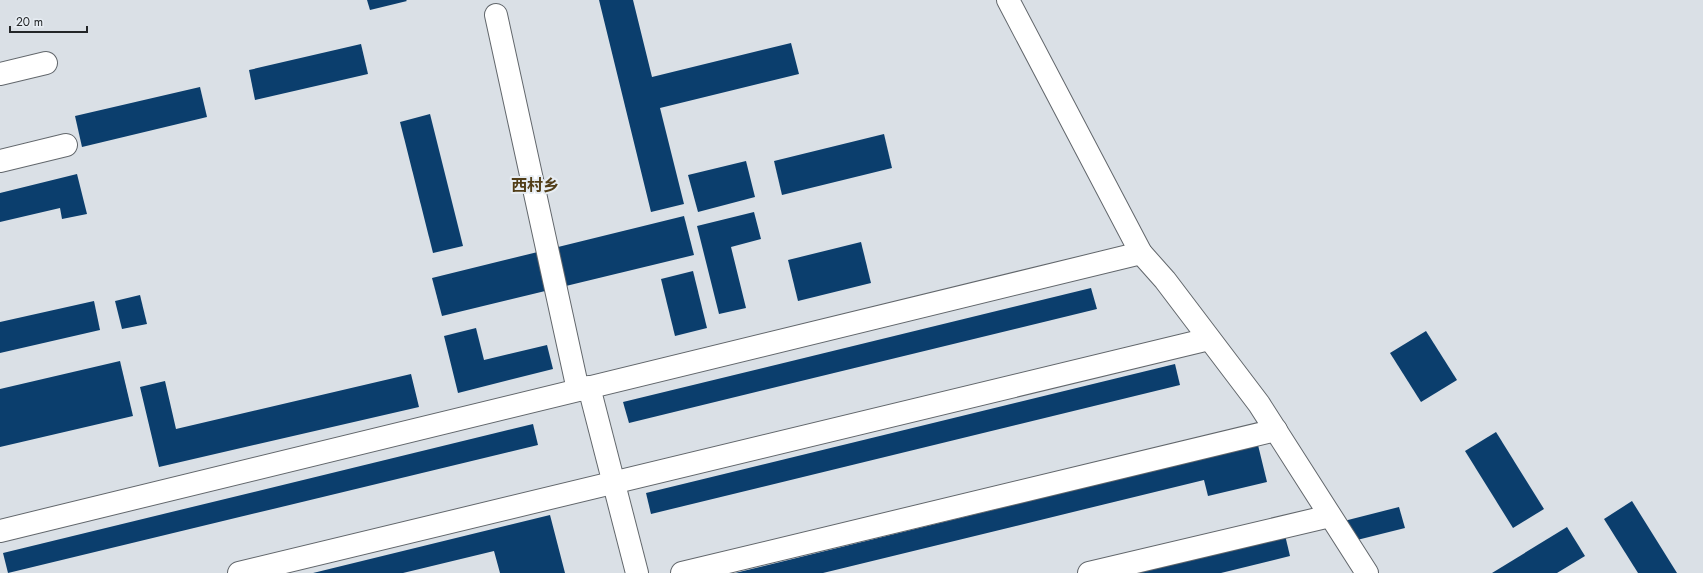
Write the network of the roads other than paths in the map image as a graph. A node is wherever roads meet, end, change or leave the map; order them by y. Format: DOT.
graph roads {
  1 [pos="1008,0"];
  2 [pos="496,15"];
  3 [pos="46,64"];
  4 [pos="0,74"];
  5 [pos="66,145"];
  6 [pos="0,161"];
  7 [pos="1140,253"];
  8 [pos="1210,339"];
  9 [pos="583,389"];
  10 [pos="1276,430"];
  11 [pos="614,483"];
  12 [pos="1330,516"];
  13 [pos="0,531"];
  14 [pos="239,573"];
  15 [pos="637,573"];
  16 [pos="682,573"];
  17 [pos="1090,573"];
  18 [pos="1367,573"];
  1 -- 7 [label="street"];
  2 -- 9 [label="street"];
  3 -- 4 [label="street"];
  5 -- 6 [label="street"];
  7 -- 8 [label="street"];
  7 -- 9 [label="street"];
  8 -- 10 [label="street"];
  8 -- 11 [label="street"];
  9 -- 11 [label="street"];
  9 -- 13 [label="street"];
  10 -- 12 [label="street"];
  10 -- 16 [label="street"];
  11 -- 14 [label="street"];
  11 -- 15 [label="street"];
  12 -- 17 [label="street"];
  12 -- 18 [label="street"];
}
